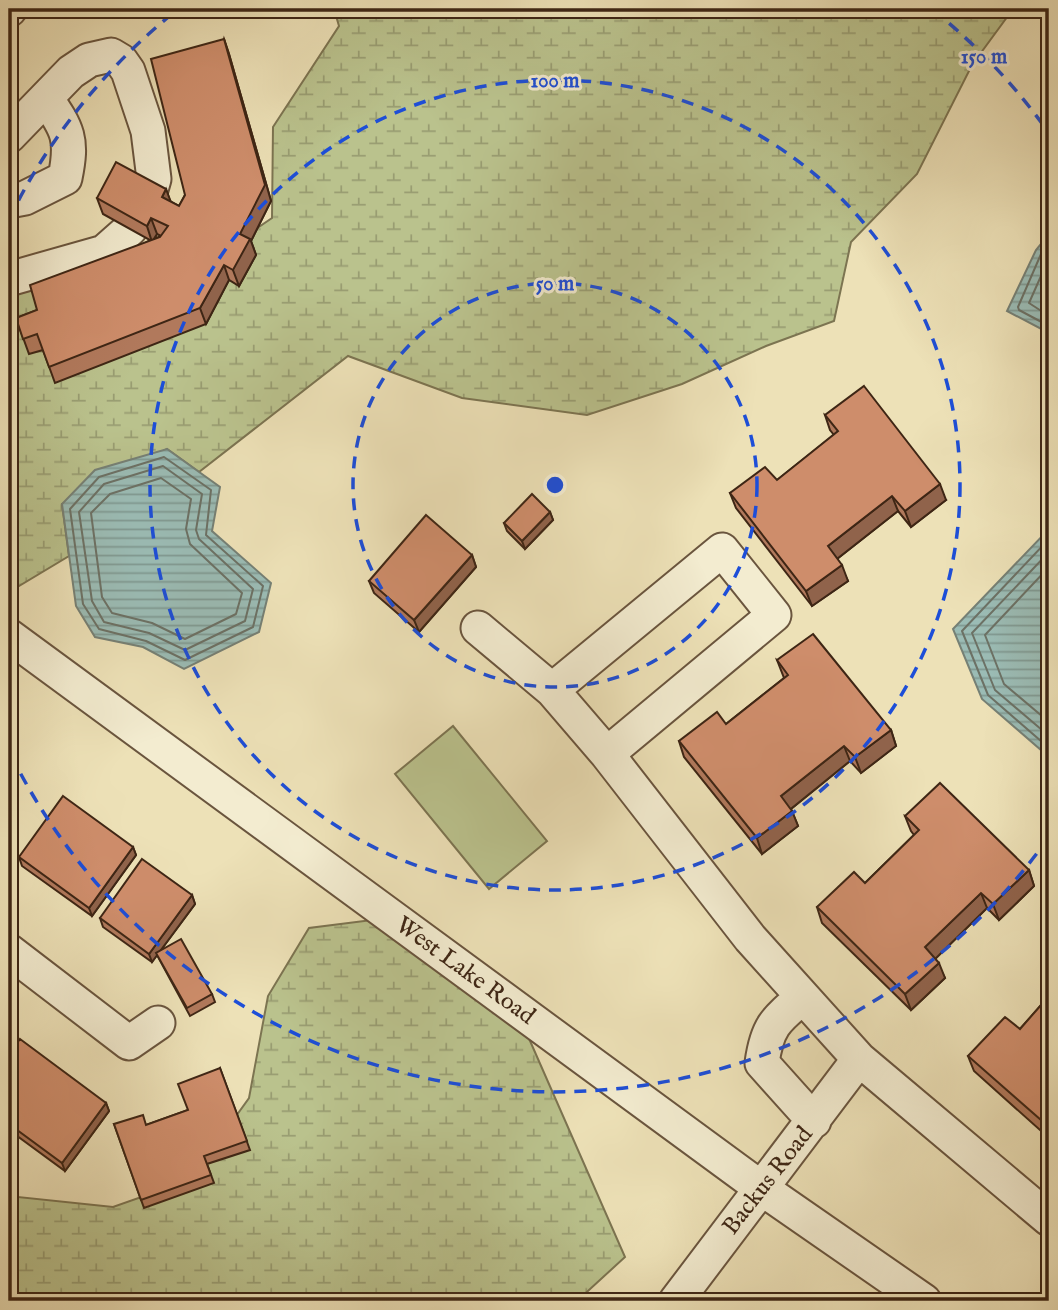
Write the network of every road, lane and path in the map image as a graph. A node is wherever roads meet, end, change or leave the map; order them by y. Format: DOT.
graph roads {
  1 [pos="46,98"];
  2 [pos="9,136"];
  3 [pos="150,193"];
  4 [pos="9,201"];
  5 [pos="130,229"];
  6 [pos="9,279"];
  7 [pos="478,628"];
  8 [pos="9,636"];
  9 [pos="552,691"];
  10 [pos="607,754"];
  11 [pos="9,951"];
  12 [pos="803,997"];
  13 [pos="158,1023"];
  14 [pos="859,1059"];
  15 [pos="814,1121"];
  16 [pos="761,1188"];
  17 [pos="1049,1219"];
  18 [pos="676,1301"];
  19 [pos="923,1301"];
  1 -- 2 [label="street"];
  1 -- 3 [label="street"];
  1 -- 4 [label="street"];
  5 -- 6 [label="street"];
  7 -- 9 [label="street"];
  8 -- 16 [label="street, West Lake Road"];
  9 -- 10 [label="street"];
  9 -- 10 [label="street"];
  10 -- 12 [label="street"];
  11 -- 13 [label="street"];
  12 -- 14 [label="street"];
  12 -- 15 [label="street"];
  14 -- 15 [label="street, Backus Road"];
  14 -- 17 [label="street"];
  15 -- 16 [label="street, Backus Road"];
  16 -- 18 [label="street, Backus Road"];
  16 -- 19 [label="street, West Lake Road"];
}
